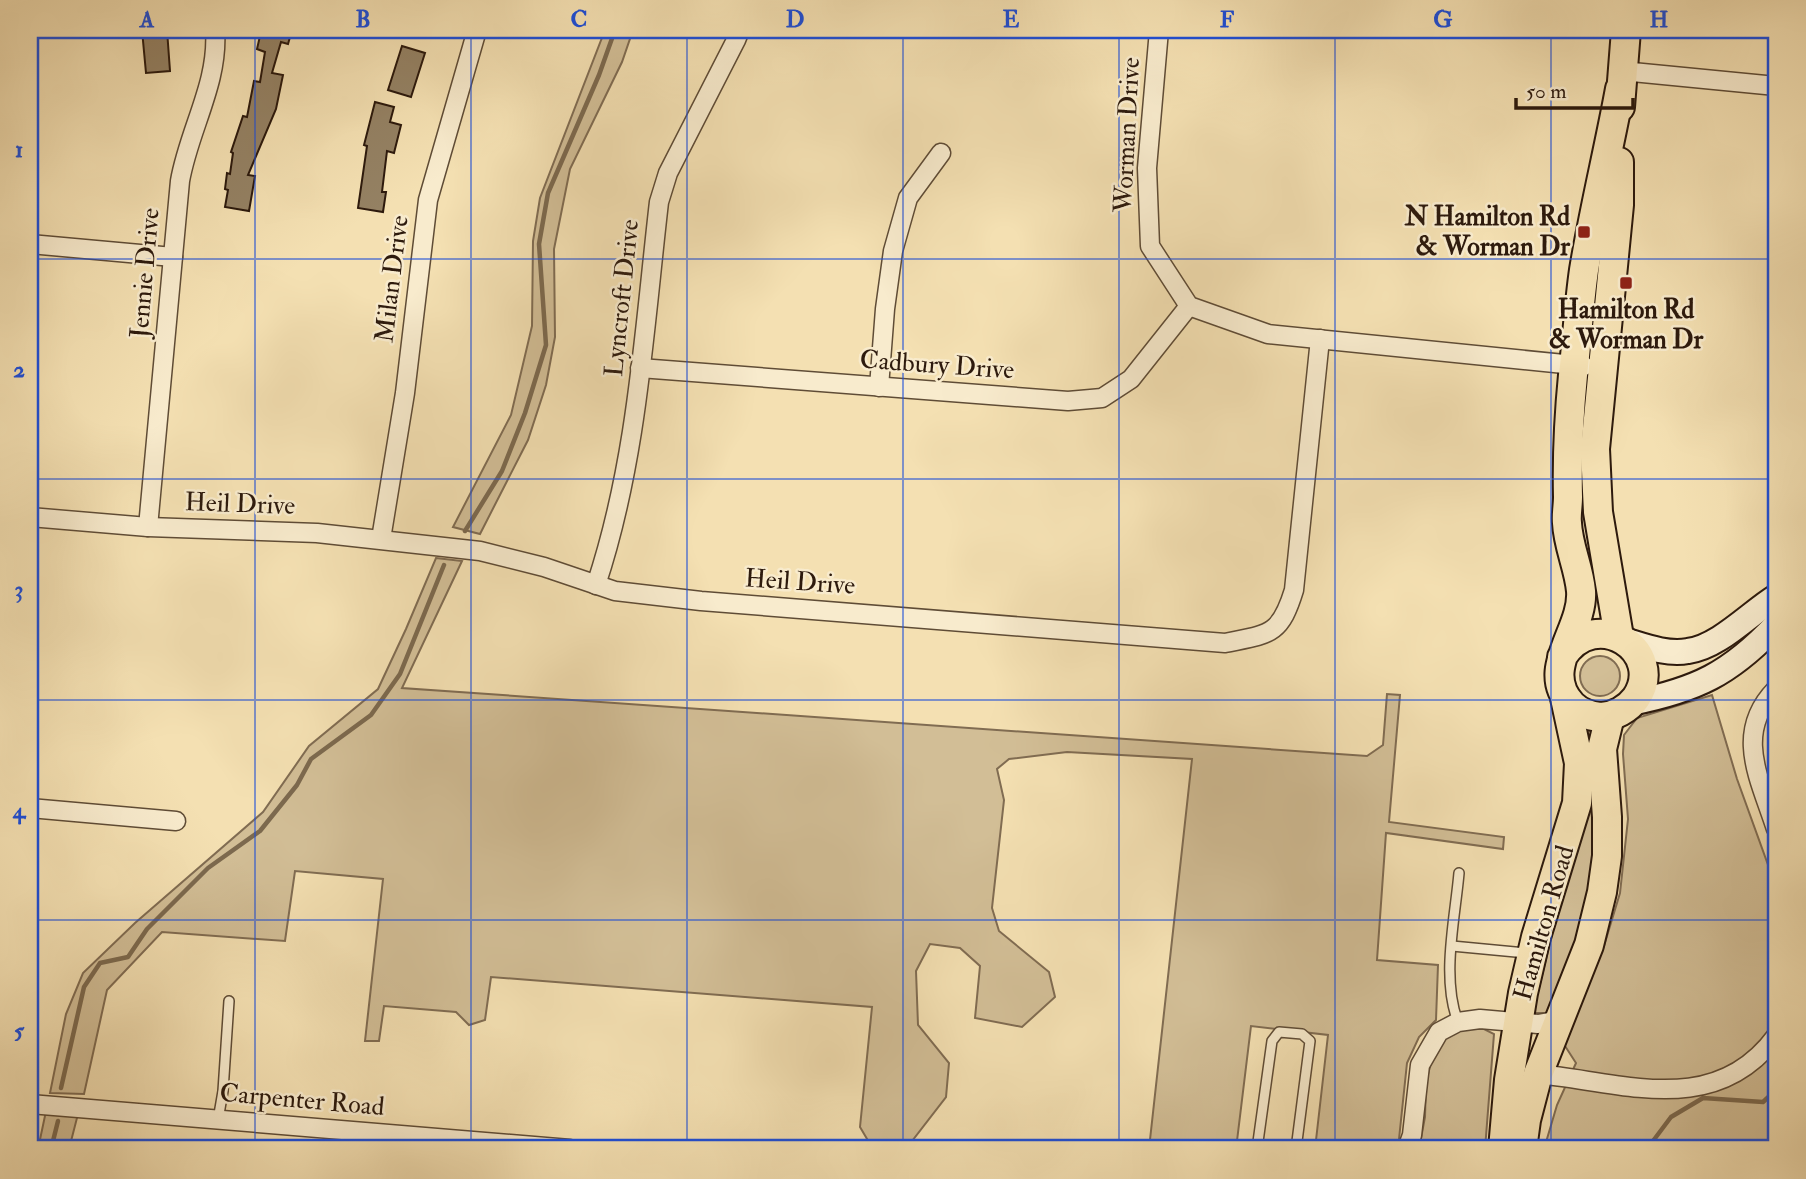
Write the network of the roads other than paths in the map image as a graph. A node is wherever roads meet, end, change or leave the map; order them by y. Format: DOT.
graph roads {
  1 [pos="215,30"];
  2 [pos="477,30"];
  3 [pos="740,30"];
  4 [pos="1159,30"];
  5 [pos="1626,30"];
  6 [pos="1621,80"];
  7 [pos="1776,86"];
  8 [pos="941,153"];
  9 [pos="30,244"];
  10 [pos="173,257"];
  11 [pos="1189,306"];
  12 [pos="1320,339"];
  13 [pos="1574,365"];
  14 [pos="640,368"];
  15 [pos="1604,368"];
  16 [pos="880,387"];
  17 [pos="30,517"];
  18 [pos="148,527"];
  19 [pos="381,539"];
  20 [pos="596,585"];
  21 [pos="1776,600"];
  22 [pos="1776,625"];
  23 [pos="1579,630"];
  24 [pos="1627,644"];
  25 [pos="1776,689"];
  26 [pos="1565,698"];
  27 [pos="1623,709"];
  28 [pos="1772,801"];
  29 [pos="30,808"];
  30 [pos="176,821"];
  31 [pos="1776,829"];
  32 [pos="1459,873"];
  33 [pos="1452,946"];
  34 [pos="1532,953"];
  35 [pos="229,1001"];
  36 [pos="1563,1012"];
  37 [pos="1458,1022"];
  38 [pos="1518,1022"];
  39 [pos="1776,1036"];
  40 [pos="1538,1074"];
  41 [pos="30,1104"];
  42 [pos="218,1119"];
  43 [pos="570,1149"];
  44 [pos="1257,1149"];
  45 [pos="1296,1149"];
  46 [pos="1407,1149"];
  47 [pos="1503,1149"];
  48 [pos="1522,1149"];
  1 -- 10 [label="street, Jennie Drive"];
  2 -- 19 [label="street, Milan Drive"];
  3 -- 14 [label="street, Lyncroft Drive"];
  4 -- 11 [label="street, Worman Drive"];
  5 -- 6 [label="main road"];
  6 -- 7 [label="street"];
  6 -- 13 [label="main road"];
  6 -- 15 [label="main road"];
  8 -- 16 [label="street"];
  9 -- 10 [label="street"];
  10 -- 18 [label="street, Jennie Drive"];
  11 -- 12 [label="street"];
  11 -- 16 [label="street, Cadbury Drive"];
  12 -- 13 [label="street"];
  12 -- 20 [label="street, Heil Drive"];
  13 -- 15 [label="street"];
  13 -- 23 [label="main road"];
  14 -- 16 [label="street, Cadbury Drive"];
  14 -- 20 [label="street, Lyncroft Drive"];
  15 -- 24 [label="main road"];
  17 -- 18 [label="street, Heil Drive"];
  18 -- 19 [label="street, Heil Drive"];
  19 -- 20 [label="street, Heil Drive"];
  21 -- 24 [label="main road"];
  22 -- 27 [label="main road"];
  23 -- 24 [label="main road"];
  23 -- 26 [label="main road"];
  24 -- 27 [label="main road"];
  25 -- 28 [label="street"];
  26 -- 27 [label="main road"];
  26 -- 34 [label="main road, Hamilton Road"];
  27 -- 36 [label="main road, Hamilton Road"];
  28 -- 31 [label="street"];
  29 -- 30 [label="street"];
  32 -- 33 [label="lane"];
  33 -- 34 [label="lane"];
  33 -- 37 [label="lane"];
  34 -- 38 [label="main road, Hamilton Road"];
  35 -- 42 [label="lane"];
  36 -- 38 [label="street"];
  36 -- 40 [label="main road, Hamilton Road"];
  37 -- 38 [label="street"];
  37 -- 46 [label="street"];
  38 -- 47 [label="main road, Hamilton Road"];
  39 -- 40 [label="street"];
  40 -- 48 [label="main road, Hamilton Road"];
  41 -- 42 [label="street, Carpenter Road"];
  42 -- 43 [label="street, Carpenter Road"];
  44 -- 45 [label="lane"];
}
